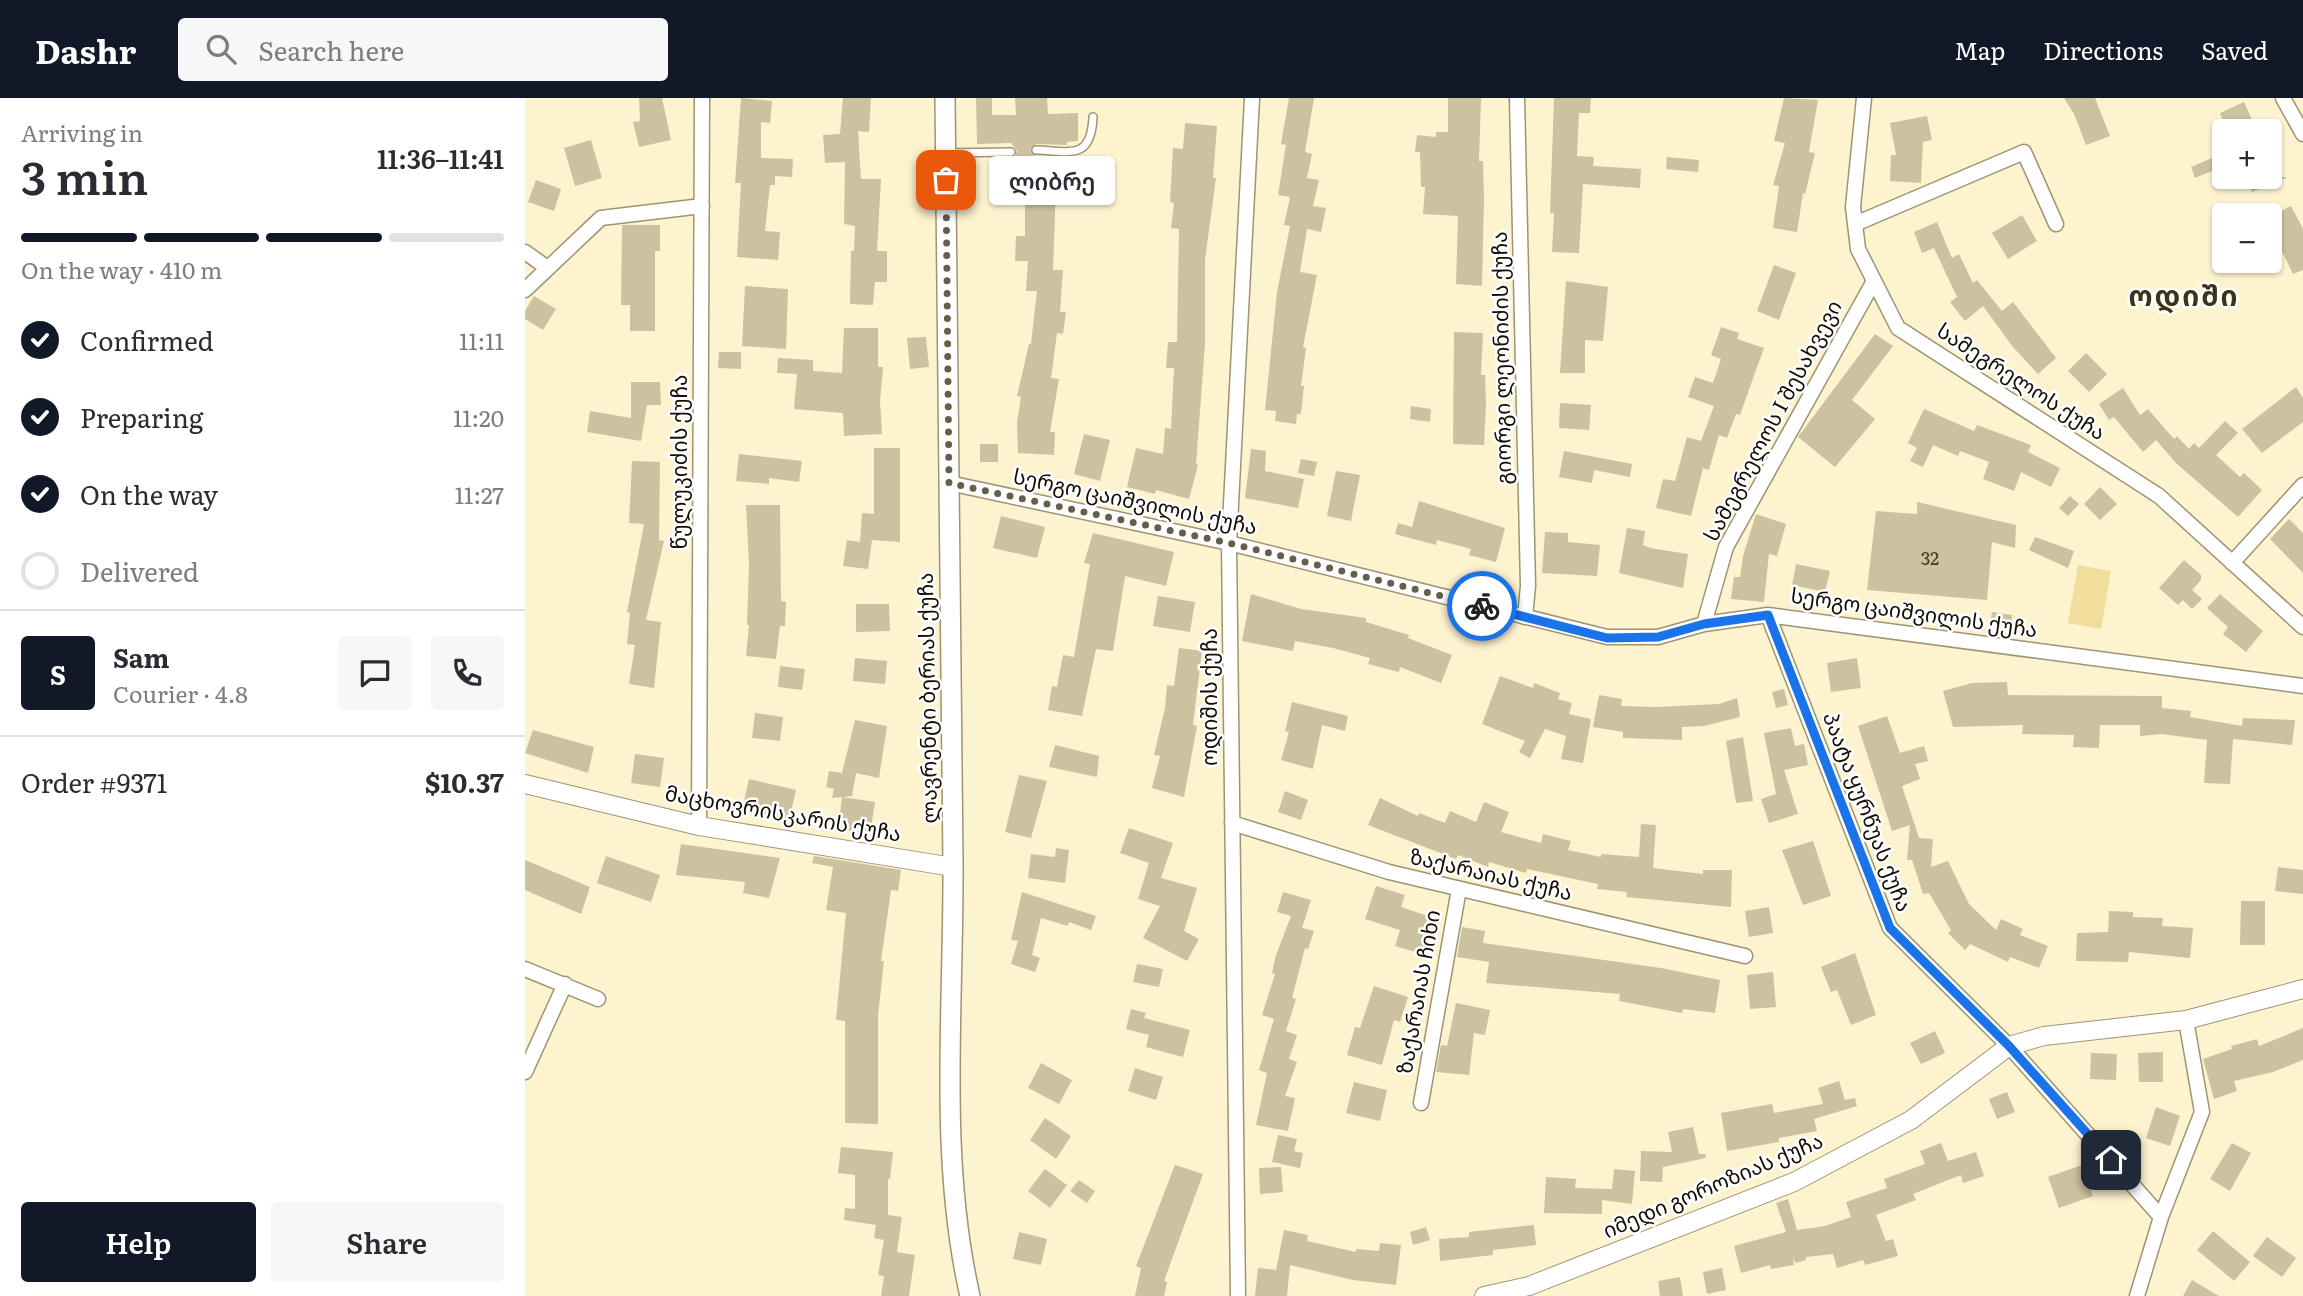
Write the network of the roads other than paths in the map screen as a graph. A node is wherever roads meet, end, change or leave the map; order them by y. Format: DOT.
graph roads {
  1 [pos="702,98"];
  2 [pos="945,98"];
  3 [pos="1251,98"];
  4 [pos="1517,98"];
  5 [pos="1864,98"];
  6 [pos="2283,98"];
  7 [pos="1093,117"];
  8 [pos="2303,134"];
  9 [pos="1036,150"];
  10 [pos="1011,152"];
  11 [pos="946,153"];
  12 [pos="702,206"];
  13 [pos="1855,224"];
  14 [pos="2056,224"];
  15 [pos="525,252"];
  16 [pos="546,267"];
  17 [pos="1874,281"];
  18 [pos="525,290"];
  19 [pos="949,483"];
  20 [pos="2303,485"];
  21 [pos="1229,543"];
  22 [pos="2232,563"];
  23 [pos="1768,615"];
  24 [pos="1525,617"];
  25 [pos="1704,624"];
  26 [pos="2303,627"];
  27 [pos="2303,686"];
  28 [pos="525,784"];
  29 [pos="1231,822"];
  30 [pos="699,826"];
  31 [pos="953,866"];
  32 [pos="1459,888"];
  33 [pos="1745,956"];
  34 [pos="525,969"];
  35 [pos="565,984"];
  36 [pos="2303,989"];
  37 [pos="598,999"];
  38 [pos="2186,1020"];
  39 [pos="2009,1046"];
  40 [pos="525,1072"];
  41 [pos="1421,1103"];
  42 [pos="2161,1217"];
  43 [pos="970,1296"];
  44 [pos="1238,1296"];
  45 [pos="1485,1296"];
  46 [pos="2137,1296"];
  1 -- 12 [label="street, წულუკიძის ქუჩა"];
  2 -- 11 [label="main road, ლავრენტი ბერიას ქუჩა"];
  3 -- 21 [label="street, ოდიშის ქუჩა"];
  4 -- 24 [label="street, გიორგი ლეონიძის ქუჩა"];
  5 -- 13 [label="street, სამეგრელოს ქუჩა"];
  6 -- 8 [label="street"];
  7 -- 9 [label="lane"];
  10 -- 11 [label="lane"];
  11 -- 19 [label="main road, ლავრენტი ბერიას ქუჩა"];
  12 -- 16 [label="street"];
  12 -- 30 [label="street, წულუკიძის ქუჩა"];
  13 -- 14 [label="street"];
  13 -- 17 [label="street, სამეგრელოს ქუჩა"];
  15 -- 16 [label="street"];
  16 -- 18 [label="street"];
  17 -- 22 [label="street, სამეგრელოს ქუჩა"];
  17 -- 25 [label="street, სამეგრელოს I შესახვევი"];
  19 -- 21 [label="street, სერგო ცაიშვილის ქუჩა"];
  19 -- 31 [label="main road, ლავრენტი ბერიას ქუჩა"];
  20 -- 22 [label="street"];
  21 -- 24 [label="street, სერგო ცაიშვილის ქუჩა"];
  21 -- 29 [label="street, ოდიშის ქუჩა"];
  22 -- 26 [label="street, სამეგრელოს ქუჩა"];
  23 -- 25 [label="street, სერგო ცაიშვილის ქუჩა"];
  23 -- 27 [label="street, სერგო ცაიშვილის ქუჩა"];
  23 -- 39 [label="street, პაატა ყურწუას ქუჩა"];
  24 -- 25 [label="street, სერგო ცაიშვილის ქუჩა"];
  28 -- 30 [label="street, მაცხოვრისკარის ქუჩა"];
  29 -- 32 [label="street, ზაქარაიას ქუჩა"];
  29 -- 44 [label="street, ოდიშის ქუჩა"];
  30 -- 31 [label="street, მაცხოვრისკარის ქუჩა"];
  31 -- 43 [label="main road, ლავრენტი ბერიას ქუჩა"];
  32 -- 33 [label="street, ზაქარაიას ქუჩა"];
  32 -- 41 [label="street, ზაქარაიას ჩიხი"];
  34 -- 35 [label="street"];
  35 -- 37 [label="street"];
  35 -- 40 [label="street"];
  36 -- 38 [label="street, იმედი გოროზიას ქუჩა"];
  38 -- 39 [label="street, იმედი გოროზიას ქუჩა"];
  38 -- 42 [label="street"];
  39 -- 42 [label="street, პაატა ყურწუას ქუჩა"];
  39 -- 45 [label="street, იმედი გოროზიას ქუჩა"];
  42 -- 46 [label="street"];
}
